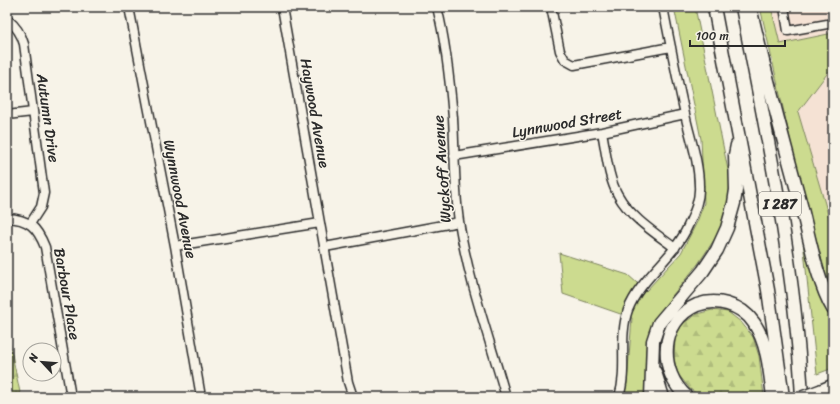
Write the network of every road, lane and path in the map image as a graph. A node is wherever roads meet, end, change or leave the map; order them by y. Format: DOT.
graph roads {
  1 [pos="129,7"];
  2 [pos="282,7"];
  3 [pos="437,7"];
  4 [pos="551,7"];
  5 [pos="663,7"];
  6 [pos="714,7"];
  7 [pos="742,7"];
  8 [pos="750,7"];
  9 [pos="784,7"];
  10 [pos="7,19"];
  11 [pos="833,23"];
  12 [pos="671,47"];
  13 [pos="33,112"];
  14 [pos="685,114"];
  15 [pos="7,116"];
  16 [pos="602,132"];
  17 [pos="739,135"];
  18 [pos="454,156"];
  19 [pos="7,218"];
  20 [pos="459,222"];
  21 [pos="320,223"];
  22 [pos="30,224"];
  23 [pos="175,246"];
  24 [pos="325,247"];
  25 [pos="675,248"];
  26 [pos="833,309"];
  27 [pos="796,321"];
  28 [pos="652,365"];
  29 [pos="833,385"];
  30 [pos="71,397"];
  31 [pos="201,397"];
  32 [pos="352,397"];
  33 [pos="506,397"];
  34 [pos="619,397"];
  35 [pos="652,397"];
  36 [pos="663,397"];
  37 [pos="687,397"];
  38 [pos="773,397"];
  39 [pos="783,397"];
  40 [pos="802,397"];
  41 [pos="810,397"];
  1 -- 23 [label="street, Wynnwood Avenue"];
  2 -- 21 [label="street, Haywood Avenue"];
  3 -- 18 [label="street, Wyckoff Avenue"];
  4 -- 12 [label="street"];
  5 -- 12 [label="street"];
  6 -- 17 [label="highway, I 287"];
  7 -- 27 [label="highway, I 287"];
  8 -- 26 [label="highway"];
  9 -- 11 [label="street"];
  10 -- 13 [label="street, Autumn Drive"];
  12 -- 14 [label="street"];
  13 -- 15 [label="street"];
  13 -- 22 [label="street, Autumn Drive"];
  14 -- 16 [label="street, Lynnwood Street"];
  14 -- 25 [label="street"];
  16 -- 18 [label="street, Lynnwood Street"];
  16 -- 25 [label="street"];
  17 -- 28 [label="highway"];
  17 -- 39 [label="highway, I 287"];
  18 -- 20 [label="street, Wyckoff Avenue"];
  19 -- 22 [label="street"];
  20 -- 24 [label="street"];
  20 -- 33 [label="street, Wyckoff Avenue"];
  21 -- 23 [label="street"];
  21 -- 24 [label="street, Haywood Avenue"];
  22 -- 30 [label="street, Barbour Place"];
  23 -- 31 [label="street, Wynnwood Avenue"];
  24 -- 32 [label="street"];
  25 -- 34 [label="street"];
  27 -- 40 [label="highway, I 287"];
  27 -- 41 [label="highway"];
  28 -- 35 [label="highway"];
  28 -- 36 [label="highway"];
  29 -- 40 [label="main road, bridge"];
  37 -- 38 [label="highway"];
}
